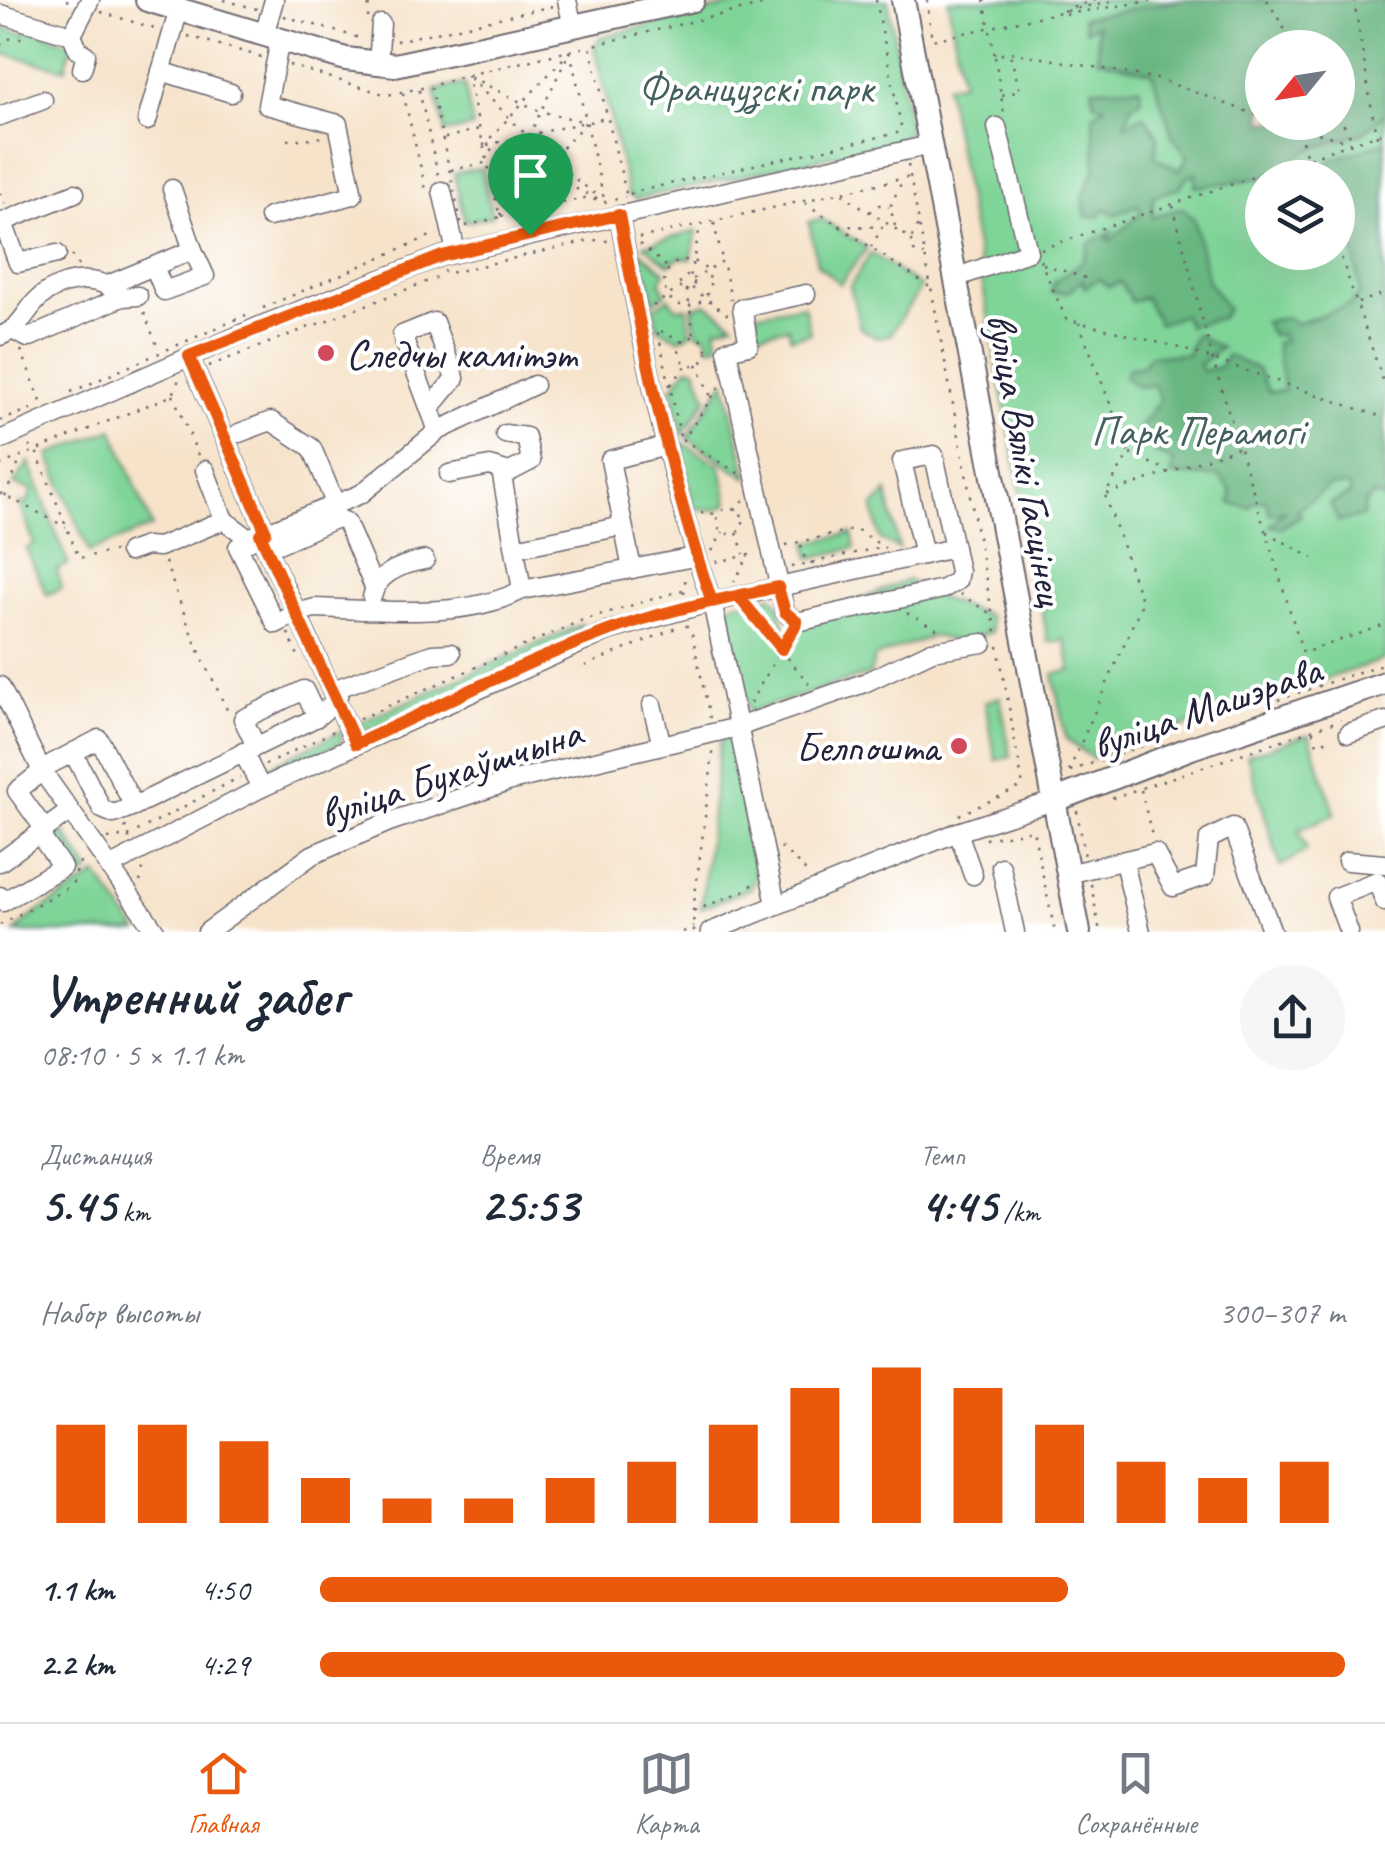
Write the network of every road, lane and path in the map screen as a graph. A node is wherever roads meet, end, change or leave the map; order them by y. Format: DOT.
graph roads {
  1 [pos="66,0"];
  2 [pos="147,0"];
  3 [pos="224,0"];
  4 [pos="552,0"];
  5 [pos="567,0"];
  6 [pos="694,0"];
  7 [pos="782,0"];
  8 [pos="876,0"];
  9 [pos="903,0"];
  10 [pos="926,0"];
  11 [pos="984,0"];
  12 [pos="1095,0"];
  13 [pos="1116,0"];
  14 [pos="1157,0"];
  15 [pos="1266,0"];
  16 [pos="1354,0"];
  17 [pos="89,4"];
  18 [pos="0,14"];
  19 [pos="1045,17"];
  20 [pos="176,20"];
  21 [pos="990,28"];
  22 [pos="272,29"];
  23 [pos="1285,30"];
  24 [pos="567,35"];
  25 [pos="72,36"];
  26 [pos="590,46"];
  27 [pos="570,51"];
  28 [pos="374,52"];
  29 [pos="1010,52"];
  30 [pos="995,56"];
  31 [pos="82,69"];
  32 [pos="162,71"];
  33 [pos="467,75"];
  34 [pos="356,86"];
  35 [pos="432,86"];
  36 [pos="419,89"];
  37 [pos="231,93"];
  38 [pos="1000,96"];
  39 [pos="43,100"];
  40 [pos="521,103"];
  41 [pos="2,109"];
  42 [pos="540,111"];
  43 [pos="1245,111"];
  44 [pos="607,117"];
  45 [pos="508,119"];
  46 [pos="147,121"];
  47 [pos="586,122"];
  48 [pos="997,127"];
  49 [pos="480,130"];
  50 [pos="1376,135"];
  51 [pos="1385,135"];
  52 [pos="333,136"];
  53 [pos="529,136"];
  54 [pos="443,138"];
  55 [pos="287,140"];
  56 [pos="1301,140"];
  57 [pos="1342,140"];
  58 [pos="1353,140"];
  59 [pos="1355,143"];
  60 [pos="930,144"];
  61 [pos="483,146"];
  62 [pos="550,159"];
  63 [pos="908,160"];
  64 [pos="1308,160"];
  65 [pos="487,162"];
  66 [pos="519,166"];
  67 [pos="451,170"];
  68 [pos="537,175"];
  69 [pos="910,176"];
  70 [pos="904,178"];
  71 [pos="1245,181"];
  72 [pos="172,189"];
  73 [pos="442,191"];
  74 [pos="841,193"];
  75 [pos="74,194"];
  76 [pos="627,197"];
  77 [pos="804,202"];
  78 [pos="1173,206"];
  79 [pos="890,207"];
  80 [pos="612,208"];
  81 [pos="870,212"];
  82 [pos="269,217"];
  83 [pos="500,217"];
  84 [pos="2,223"];
  85 [pos="714,223"];
  86 [pos="884,225"];
  87 [pos="919,225"];
  88 [pos="700,226"];
  89 [pos="839,226"];
  90 [pos="894,228"];
  91 [pos="911,238"];
  92 [pos="871,248"];
  93 [pos="193,250"];
  94 [pos="456,252"];
  95 [pos="57,254"];
  96 [pos="925,256"];
  97 [pos="723,260"];
  98 [pos="694,261"];
  99 [pos="1042,264"];
  100 [pos="154,266"];
  101 [pos="669,269"];
  102 [pos="1345,270"];
  103 [pos="707,271"];
  104 [pos="445,274"];
  105 [pos="691,278"];
  106 [pos="955,278"];
  107 [pos="85,279"];
  108 [pos="1091,280"];
  109 [pos="681,288"];
  110 [pos="931,288"];
  111 [pos="689,289"];
  112 [pos="123,292"];
  113 [pos="1385,293"];
  114 [pos="806,294"];
  115 [pos="668,296"];
  116 [pos="704,298"];
  117 [pos="1356,303"];
  118 [pos="689,306"];
  119 [pos="1079,323"];
  120 [pos="657,328"];
  121 [pos="7,333"];
  122 [pos="694,337"];
  123 [pos="682,342"];
  124 [pos="160,351"];
  125 [pos="1213,361"];
  126 [pos="192,364"];
  127 [pos="688,364"];
  128 [pos="697,364"];
  129 [pos="731,369"];
  130 [pos="534,385"];
  131 [pos="670,386"];
  132 [pos="1385,387"];
  133 [pos="173,395"];
  134 [pos="711,398"];
  135 [pos="432,406"];
  136 [pos="1385,418"];
  137 [pos="0,421"];
  138 [pos="438,431"];
  139 [pos="240,434"];
  140 [pos="505,434"];
  141 [pos="0,440"];
  142 [pos="674,444"];
  143 [pos="1240,448"];
  144 [pos="36,451"];
  145 [pos="1129,453"];
  146 [pos="22,457"];
  147 [pos="0,465"];
  148 [pos="205,470"];
  149 [pos="506,470"];
  150 [pos="1170,472"];
  151 [pos="450,474"];
  152 [pos="756,485"];
  153 [pos="0,493"];
  154 [pos="1105,494"];
  155 [pos="6,496"];
  156 [pos="336,503"];
  157 [pos="736,510"];
  158 [pos="224,520"];
  159 [pos="623,526"];
  160 [pos="67,528"];
  161 [pos="723,532"];
  162 [pos="736,532"];
  163 [pos="1266,532"];
  164 [pos="264,539"];
  165 [pos="884,546"];
  166 [pos="159,547"];
  167 [pos="515,548"];
  168 [pos="954,548"];
  169 [pos="123,552"];
  170 [pos="924,555"];
  171 [pos="694,556"];
  172 [pos="744,556"];
  173 [pos="1313,558"];
  174 [pos="424,560"];
  175 [pos="632,569"];
  176 [pos="748,578"];
  177 [pos="777,579"];
  178 [pos="374,587"];
  179 [pos="522,590"];
  180 [pos="738,596"];
  181 [pos="712,602"];
  182 [pos="370,608"];
  183 [pos="297,614"];
  184 [pos="797,622"];
  185 [pos="685,624"];
  186 [pos="1385,625"];
  187 [pos="983,643"];
  188 [pos="782,649"];
  189 [pos="451,653"];
  190 [pos="585,666"];
  191 [pos="1385,683"];
  192 [pos="0,686"];
  193 [pos="819,698"];
  194 [pos="336,701"];
  195 [pos="652,705"];
  196 [pos="317,717"];
  197 [pos="742,718"];
  198 [pos="1385,721"];
  199 [pos="233,724"];
  200 [pos="1312,730"];
  201 [pos="1349,733"];
  202 [pos="662,742"];
  203 [pos="356,744"];
  204 [pos="250,749"];
  205 [pos="73,752"];
  206 [pos="42,771"];
  207 [pos="1070,771"];
  208 [pos="261,788"];
  209 [pos="1140,788"];
  210 [pos="1109,799"];
  211 [pos="1052,800"];
  212 [pos="134,806"];
  213 [pos="70,810"];
  214 [pos="1077,810"];
  215 [pos="956,825"];
  216 [pos="1033,830"];
  217 [pos="42,832"];
  218 [pos="132,844"];
  219 [pos="765,846"];
  220 [pos="82,850"];
  221 [pos="1156,853"];
  222 [pos="1347,861"];
  223 [pos="0,862"];
  224 [pos="1124,862"];
  225 [pos="1385,864"];
  226 [pos="109,867"];
  227 [pos="1001,868"];
  228 [pos="1078,872"];
  229 [pos="756,873"];
  230 [pos="972,875"];
  231 [pos="815,879"];
  232 [pos="139,890"];
  233 [pos="0,896"];
  234 [pos="1385,902"];
  235 [pos="776,905"];
  236 [pos="693,911"];
  237 [pos="0,925"];
  238 [pos="702,929"];
  239 [pos="156,932"];
  240 [pos="207,932"];
  241 [pos="683,932"];
  242 [pos="1016,932"];
  243 [pos="1055,932"];
  244 [pos="1079,932"];
  245 [pos="1100,932"];
  246 [pos="1141,932"];
  247 [pos="1272,932"];
  248 [pos="1349,932"];
  1 -- 17 [label="path"];
  2 -- 20 [label="main road"];
  3 -- 22 [label="path"];
  4 -- 28 [label="path"];
  5 -- 24 [label="street"];
  6 -- 24 [label="main road"];
  7 -- 26 [label="path"];
  8 -- 76 [label="path"];
  9 -- 60 [label="main road, вуліца Вялікі Гасцінец"];
  10 -- 21 [label="path"];
  11 -- 21 [label="path"];
  12 -- 19 [label="path"];
  13 -- 19 [label="path"];
  14 -- 19 [label="path"];
  15 -- 23 [label="path"];
  16 -- 50 [label="path"];
  17 -- 20 [label="path"];
  17 -- 25 [label="street"];
  18 -- 25 [label="street"];
  19 -- 21 [label="path"];
  20 -- 22 [label="main road"];
  20 -- 22 [label="path"];
  20 -- 32 [label="street"];
  21 -- 30 [label="path"];
  22 -- 28 [label="main road"];
  22 -- 28 [label="path"];
  22 -- 34 [label="path"];
  22 -- 82 [label="street"];
  24 -- 27 [label="path"];
  24 -- 28 [label="main road"];
  25 -- 31 [label="street"];
  26 -- 27 [label="path"];
  26 -- 44 [label="path"];
  27 -- 33 [label="path"];
  27 -- 40 [label="path"];
  27 -- 42 [label="path"];
  27 -- 47 [label="path"];
  28 -- 34 [label="path"];
  29 -- 30 [label="path"];
  29 -- 38 [label="path"];
  29 -- 43 [label="path"];
  30 -- 38 [label="path"];
  32 -- 37 [label="street"];
  32 -- 46 [label="street"];
  33 -- 35 [label="path"];
  33 -- 40 [label="path"];
  33 -- 45 [label="path"];
  33 -- 49 [label="path"];
  34 -- 36 [label="path"];
  35 -- 36 [label="path"];
  35 -- 54 [label="path"];
  36 -- 73 [label="path"];
  38 -- 48 [label="path"];
  39 -- 41 [label="street"];
  40 -- 42 [label="path"];
  40 -- 45 [label="path"];
  42 -- 47 [label="path"];
  42 -- 53 [label="path"];
  44 -- 47 [label="path"];
  44 -- 76 [label="path"];
  45 -- 53 [label="path"];
  45 -- 61 [label="path"];
  47 -- 53 [label="path"];
  47 -- 62 [label="path"];
  47 -- 80 [label="path"];
  48 -- 106 [label="street"];
  49 -- 54 [label="path"];
  49 -- 61 [label="path"];
  50 -- 51 [label="path"];
  50 -- 59 [label="path"];
  52 -- 55 [label="path"];
  53 -- 61 [label="path"];
  53 -- 62 [label="path"];
  53 -- 66 [label="path"];
  54 -- 67 [label="path"];
  56 -- 64 [label="path"];
  57 -- 59 [label="path"];
  58 -- 59 [label="path"];
  59 -- 64 [label="path"];
  60 -- 80 [label="street"];
  60 -- 106 [label="main road, вуліца Вялікі Гасцінец"];
  61 -- 65 [label="path"];
  61 -- 66 [label="path"];
  62 -- 68 [label="path"];
  62 -- 80 [label="path"];
  63 -- 69 [label="path"];
  65 -- 67 [label="path"];
  65 -- 83 [label="path"];
  66 -- 68 [label="path"];
  66 -- 83 [label="path"];
  67 -- 83 [label="path"];
  68 -- 80 [label="path"];
  68 -- 83 [label="path"];
  69 -- 70 [label="path"];
  69 -- 87 [label="path"];
  70 -- 74 [label="path"];
  70 -- 79 [label="path"];
  71 -- 78 [label="path"];
  72 -- 93 [label="street"];
  73 -- 94 [label="street"];
  74 -- 77 [label="path"];
  74 -- 81 [label="path"];
  75 -- 84 [label="street"];
  76 -- 80 [label="path"];
  77 -- 85 [label="path"];
  77 -- 89 [label="path"];
  78 -- 99 [label="path"];
  78 -- 125 [label="path"];
  79 -- 81 [label="path"];
  79 -- 90 [label="path"];
  80 -- 83 [label="path"];
  80 -- 94 [label="street"];
  80 -- 142 [label="street"];
  81 -- 86 [label="path"];
  84 -- 95 [label="street"];
  85 -- 88 [label="path"];
  85 -- 97 [label="path"];
  86 -- 89 [label="path"];
  86 -- 90 [label="path"];
  86 -- 92 [label="path"];
  87 -- 91 [label="path"];
  87 -- 96 [label="path"];
  88 -- 98 [label="path"];
  88 -- 101 [label="path"];
  89 -- 92 [label="path"];
  90 -- 91 [label="path"];
  91 -- 96 [label="path"];
  92 -- 110 [label="path"];
  93 -- 100 [label="street"];
  93 -- 100 [label="street"];
  94 -- 126 [label="street"];
  95 -- 107 [label="path"];
  96 -- 110 [label="path"];
  97 -- 103 [label="path"];
  97 -- 116 [label="path"];
  98 -- 101 [label="path"];
  98 -- 103 [label="path"];
  98 -- 105 [label="path"];
  99 -- 108 [label="path"];
  99 -- 119 [label="path"];
  100 -- 112 [label="street"];
  101 -- 115 [label="path"];
  102 -- 117 [label="path"];
  103 -- 105 [label="path"];
  103 -- 116 [label="path"];
  104 -- 126 [label="path"];
  105 -- 109 [label="path"];
  105 -- 111 [label="path"];
  106 -- 211 [label="main road, вуліца Вялікі Гасцінец"];
  107 -- 112 [label="street"];
  107 -- 121 [label="street"];
  109 -- 111 [label="path"];
  109 -- 115 [label="path"];
  110 -- 215 [label="path"];
  111 -- 116 [label="path"];
  111 -- 118 [label="path"];
  112 -- 121 [label="street"];
  112 -- 124 [label="path"];
  113 -- 117 [label="path"];
  114 -- 129 [label="street"];
  115 -- 118 [label="path"];
  115 -- 120 [label="path"];
  116 -- 118 [label="path"];
  117 -- 132 [label="path"];
  118 -- 122 [label="path"];
  119 -- 125 [label="path"];
  119 -- 145 [label="path"];
  120 -- 123 [label="path"];
  120 -- 131 [label="path"];
  121 -- 137 [label="path"];
  122 -- 123 [label="path"];
  122 -- 128 [label="path"];
  123 -- 127 [label="path"];
  125 -- 136 [label="path"];
  125 -- 143 [label="path"];
  126 -- 133 [label="path"];
  126 -- 141 [label="street"];
  126 -- 164 [label="street"];
  127 -- 128 [label="path"];
  127 -- 131 [label="path"];
  128 -- 134 [label="path"];
  129 -- 134 [label="path"];
  129 -- 152 [label="street"];
  130 -- 138 [label="street"];
  131 -- 142 [label="path"];
  133 -- 144 [label="path"];
  133 -- 148 [label="path"];
  134 -- 152 [label="path"];
  135 -- 138 [label="street"];
  138 -- 156 [label="street"];
  139 -- 156 [label="street"];
  140 -- 149 [label="street"];
  142 -- 159 [label="street"];
  142 -- 171 [label="street"];
  143 -- 150 [label="path"];
  143 -- 163 [label="path"];
  144 -- 146 [label="path"];
  144 -- 160 [label="path"];
  145 -- 150 [label="path"];
  145 -- 154 [label="path"];
  146 -- 147 [label="path"];
  146 -- 155 [label="path"];
  148 -- 158 [label="street"];
  149 -- 151 [label="street"];
  149 -- 167 [label="street"];
  150 -- 154 [label="path"];
  152 -- 157 [label="path"];
  152 -- 177 [label="street"];
  153 -- 155 [label="path"];
  154 -- 207 [label="path"];
  155 -- 160 [label="path"];
  156 -- 164 [label="street"];
  157 -- 161 [label="path"];
  157 -- 162 [label="path"];
  158 -- 164 [label="street"];
  158 -- 166 [label="street"];
  159 -- 167 [label="street"];
  159 -- 175 [label="street"];
  160 -- 169 [label="path"];
  161 -- 162 [label="path"];
  161 -- 172 [label="path"];
  162 -- 172 [label="path"];
  163 -- 173 [label="path"];
  163 -- 186 [label="path"];
  164 -- 178 [label="street"];
  164 -- 183 [label="street"];
  164 -- 183 [label="street"];
  165 -- 177 [label="path"];
  166 -- 169 [label="street"];
  166 -- 199 [label="path"];
  167 -- 179 [label="street"];
  168 -- 170 [label="street"];
  168 -- 170 [label="street"];
  168 -- 184 [label="street"];
  170 -- 177 [label="street"];
  171 -- 175 [label="street"];
  171 -- 181 [label="street"];
  172 -- 176 [label="path"];
  174 -- 178 [label="street"];
  175 -- 179 [label="street"];
  177 -- 180 [label="street"];
  177 -- 184 [label="street"];
  178 -- 182 [label="street"];
  179 -- 182 [label="street"];
  180 -- 181 [label="street"];
  180 -- 188 [label="path"];
  181 -- 197 [label="street"];
  181 -- 203 [label="street"];
  182 -- 183 [label="street"];
  183 -- 194 [label="street"];
  184 -- 188 [label="path"];
  185 -- 190 [label="path"];
  187 -- 193 [label="street, вуліца Бухаўшчына"];
  188 -- 193 [label="path"];
  188 -- 197 [label="path"];
  189 -- 194 [label="street"];
  191 -- 211 [label="main road, вуліца Машэрава"];
  192 -- 206 [label="street"];
  193 -- 197 [label="street, вуліца Бухаўшчына"];
  194 -- 196 [label="street"];
  194 -- 203 [label="street"];
  195 -- 202 [label="street"];
  196 -- 204 [label="street"];
  196 -- 204 [label="street"];
  197 -- 202 [label="street, вуліца Бухаўшчына"];
  197 -- 219 [label="street"];
  198 -- 201 [label="street"];
  200 -- 201 [label="path"];
  200 -- 201 [label="path"];
  200 -- 209 [label="path"];
  202 -- 240 [label="street, вуліца Бухаўшчына"];
  203 -- 208 [label="street"];
  204 -- 208 [label="street"];
  204 -- 212 [label="street"];
  205 -- 206 [label="street"];
  205 -- 212 [label="street"];
  205 -- 212 [label="street"];
  206 -- 213 [label="street"];
  206 -- 217 [label="street"];
  208 -- 218 [label="street"];
  209 -- 210 [label="path"];
  209 -- 221 [label="path"];
  211 -- 215 [label="street"];
  211 -- 228 [label="main road, вуліца Вялікі Гасцінец"];
  213 -- 217 [label="street"];
  213 -- 226 [label="street"];
  214 -- 228 [label="path"];
  215 -- 230 [label="street"];
  215 -- 235 [label="street"];
  216 -- 243 [label="path"];
  217 -- 223 [label="street"];
  217 -- 233 [label="street"];
  218 -- 226 [label="street"];
  218 -- 232 [label="path"];
  219 -- 231 [label="path"];
  219 -- 235 [label="street"];
  220 -- 237 [label="path"];
  221 -- 224 [label="street"];
  221 -- 247 [label="street"];
  222 -- 225 [label="street"];
  224 -- 228 [label="street"];
  224 -- 246 [label="street"];
  226 -- 239 [label="street"];
  227 -- 242 [label="street"];
  228 -- 244 [label="main road, вуліца Вялікі Гасцінец"];
  228 -- 245 [label="path"];
  229 -- 236 [label="path"];
  234 -- 248 [label="street"];
  235 -- 238 [label="street"];
  238 -- 241 [label="path"];
}
